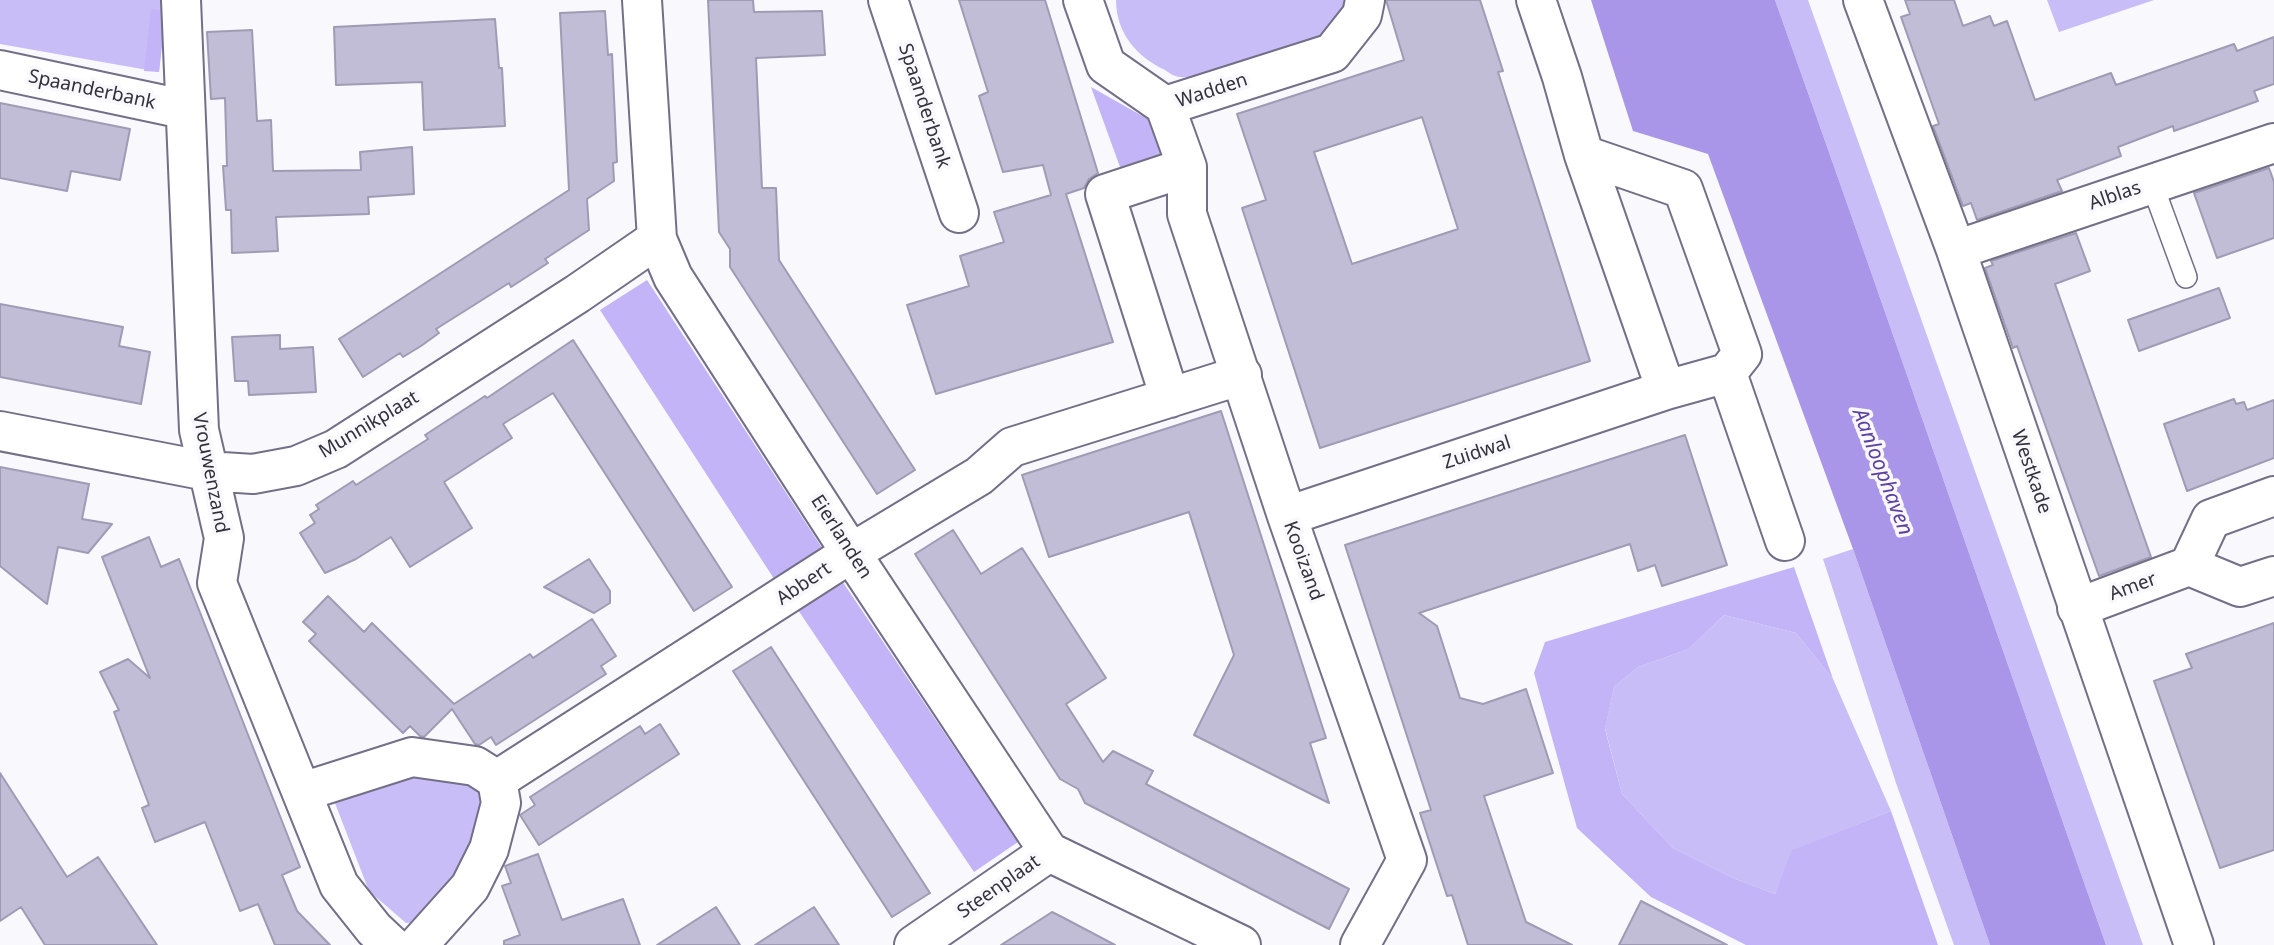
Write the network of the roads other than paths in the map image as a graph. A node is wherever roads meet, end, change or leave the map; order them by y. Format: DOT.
graph roads {
  1 [pos="181,0"];
  2 [pos="194,0"];
  3 [pos="642,0"];
  4 [pos="888,0"];
  5 [pos="1083,0"];
  6 [pos="1365,0"];
  7 [pos="1536,0"];
  8 [pos="1863,0"];
  9 [pos="0,70"];
  10 [pos="1165,106"];
  11 [pos="183,109"];
  12 [pos="2274,143"];
  13 [pos="1584,155"];
  14 [pos="1187,167"];
  15 [pos="2152,184"];
  16 [pos="959,213"];
  17 [pos="657,239"];
  18 [pos="1956,250"];
  19 [pos="2186,277"];
  20 [pos="1727,373"];
  21 [pos="1242,375"];
  22 [pos="1666,390"];
  23 [pos="1170,398"];
  24 [pos="0,431"];
  25 [pos="207,471"];
  26 [pos="2274,496"];
  27 [pos="1287,516"];
  28 [pos="1786,541"];
  29 [pos="851,553"];
  30 [pos="2189,566"];
  31 [pos="2274,576"];
  32 [pos="2077,608"];
  33 [pos="497,780"];
  34 [pos="302,792"];
  35 [pos="1049,852"];
  36 [pos="391,945"];
  37 [pos="418,945"];
  38 [pos="914,945"];
  39 [pos="1241,945"];
  40 [pos="1360,945"];
  41 [pos="2194,945"];
  1 -- 2 [label="street"];
  1 -- 11 [label="street, Vrouwenzand"];
  3 -- 17 [label="street, Eierlanden"];
  4 -- 16 [label="street, Spaanderbank"];
  5 -- 10 [label="street, Wadden"];
  6 -- 10 [label="street, Wadden"];
  7 -- 13 [label="street"];
  8 -- 18 [label="street, Westkade"];
  9 -- 11 [label="street, Spaanderbank"];
  10 -- 14 [label="street, Kooizand"];
  11 -- 25 [label="street, Vrouwenzand"];
  12 -- 15 [label="street, Alblas"];
  13 -- 20 [label="street"];
  13 -- 22 [label="street"];
  14 -- 21 [label="street, Kooizand"];
  14 -- 23 [label="street"];
  15 -- 18 [label="street, Alblas"];
  15 -- 19 [label="lane"];
  17 -- 25 [label="street, Munnikplaat"];
  17 -- 29 [label="street, Eierlanden"];
  18 -- 32 [label="street, Westkade"];
  20 -- 22 [label="street, Zuidwal"];
  20 -- 28 [label="street"];
  21 -- 23 [label="street, Abbert"];
  21 -- 27 [label="street, Kooizand"];
  22 -- 27 [label="street, Zuidwal"];
  23 -- 29 [label="street, Abbert"];
  24 -- 25 [label="street, Munnikplaat"];
  25 -- 34 [label="street, Vrouwenzand"];
  26 -- 30 [label="street"];
  27 -- 40 [label="street, Kooizand"];
  29 -- 33 [label="street, Abbert"];
  29 -- 35 [label="street, Eierlanden"];
  30 -- 31 [label="street"];
  30 -- 32 [label="street, Amer"];
  32 -- 41 [label="street, Westkade"];
  33 -- 34 [label="street"];
  33 -- 37 [label="street"];
  34 -- 36 [label="street, Vrouwenzand"];
  35 -- 38 [label="street, Steenplaat"];
  35 -- 39 [label="street"];
}
